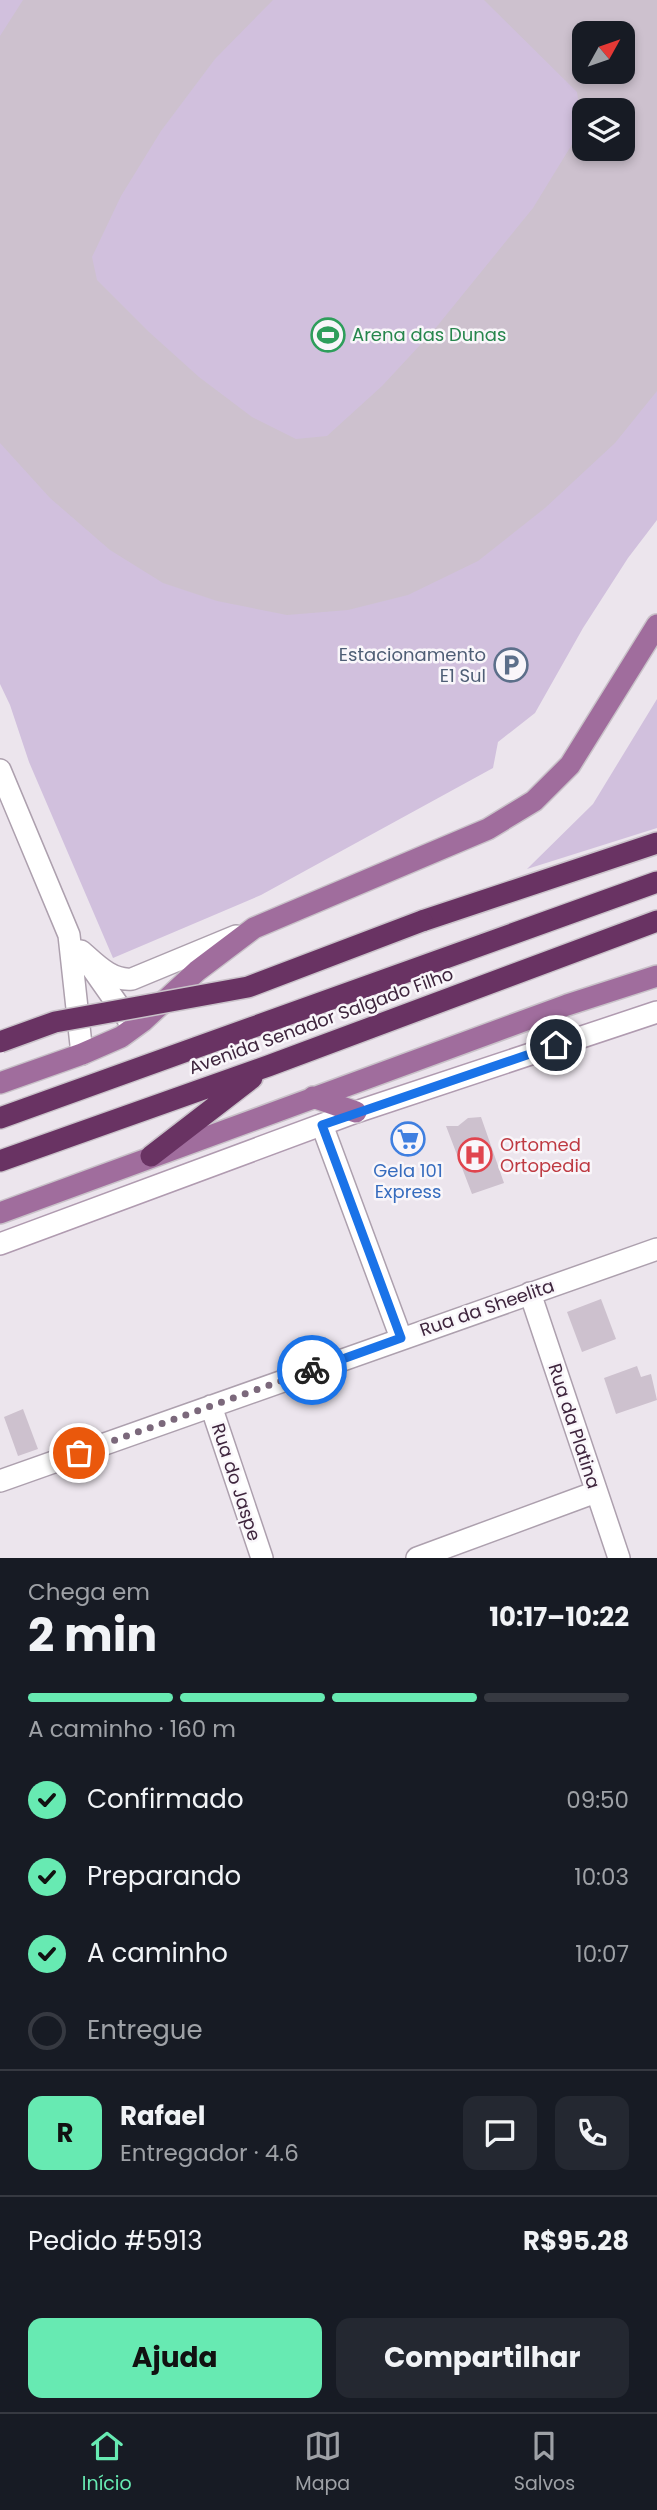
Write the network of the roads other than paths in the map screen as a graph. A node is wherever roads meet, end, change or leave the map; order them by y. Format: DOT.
graph roads {
  1 [pos="657,625"];
  2 [pos="0,770"];
  3 [pos="657,844"];
  4 [pos="657,882"];
  5 [pos="657,920"];
  6 [pos="254,928"];
  7 [pos="75,943"];
  8 [pos="657,976"];
  9 [pos="657,1012"];
  10 [pos="134,1028"];
  11 [pos="0,1042"];
  12 [pos="82,1054"];
  13 [pos="268,1066"];
  14 [pos="0,1083"];
  15 [pos="313,1097"];
  16 [pos="355,1112"];
  17 [pos="0,1118"];
  18 [pos="322,1125"];
  19 [pos="151,1156"];
  20 [pos="0,1161"];
  21 [pos="0,1213"];
  22 [pos="0,1244"];
  23 [pos="657,1249"];
  24 [pos="530,1293"];
  25 [pos="401,1338"];
  26 [pos="211,1406"];
  27 [pos="0,1481"];
  28 [pos="596,1492"];
  29 [pos="262,1558"];
  30 [pos="417,1558"];
  31 [pos="619,1558"];
  1 -- 6 [label="main road"];
  2 -- 7 [label="street"];
  3 -- 11 [label="highway, bridge"];
  4 -- 17 [label="highway, Avenida Senador Salgado Filho"];
  5 -- 13 [label="highway, Avenida Senador Salgado Filho"];
  6 -- 7 [label="street"];
  6 -- 10 [label="main road"];
  7 -- 10 [label="street"];
  7 -- 12 [label="street"];
  8 -- 15 [label="main road"];
  9 -- 16 [label="street"];
  10 -- 12 [label="main road"];
  12 -- 14 [label="main road"];
  13 -- 19 [label="highway"];
  13 -- 20 [label="highway, Avenida Senador Salgado Filho"];
  15 -- 16 [label="main road"];
  15 -- 19 [label="main road"];
  16 -- 18 [label="street"];
  18 -- 22 [label="street"];
  18 -- 25 [label="street"];
  19 -- 21 [label="main road"];
  23 -- 24 [label="street, Rua da Sheelita"];
  24 -- 25 [label="street, Rua da Sheelita"];
  24 -- 28 [label="street, Rua da Platina"];
  25 -- 26 [label="street, Rua da Sheelita"];
  26 -- 27 [label="street, Rua da Sheelita"];
  26 -- 29 [label="street, Rua do Jaspe"];
  28 -- 30 [label="street"];
  28 -- 31 [label="street, Rua da Platina"];
}
